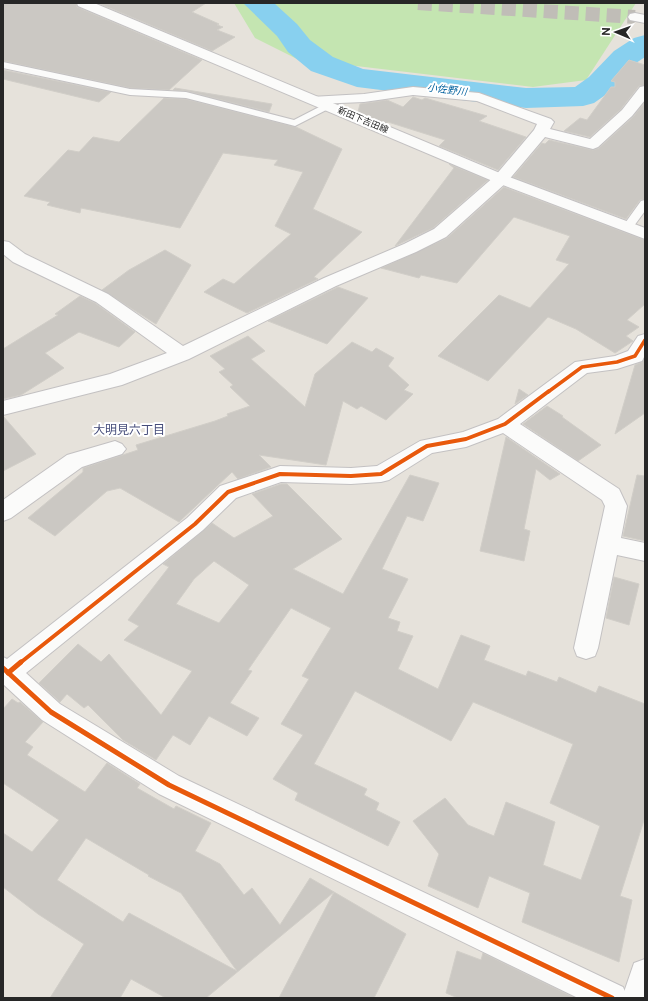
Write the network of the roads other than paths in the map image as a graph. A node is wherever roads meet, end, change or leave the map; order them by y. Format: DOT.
graph roads {
  1 [pos="83,3"];
  2 [pos="3,65"];
  3 [pos="645,90"];
  4 [pos="323,103"];
  5 [pos="541,132"];
  6 [pos="501,179"];
  7 [pos="645,203"];
  8 [pos="627,228"];
  9 [pos="645,234"];
  10 [pos="3,246"];
  11 [pos="645,340"];
  12 [pos="182,354"];
  13 [pos="3,408"];
  14 [pos="505,424"];
  15 [pos="115,449"];
  16 [pos="3,512"];
  17 [pos="609,544"];
  18 [pos="645,552"];
  19 [pos="586,648"];
  20 [pos="6,671"];
  21 [pos="645,974"];
  22 [pos="612,998"];
  23 [pos="638,998"];
  1 -- 4 [label="street, 新田下吉田線"];
  2 -- 4 [label="lane"];
  3 -- 5 [label="street"];
  4 -- 5 [label="street"];
  4 -- 6 [label="street, 新田下吉田線"];
  5 -- 6 [label="street"];
  6 -- 8 [label="street, 新田下吉田線"];
  6 -- 12 [label="street"];
  7 -- 8 [label="lane"];
  8 -- 9 [label="street, 新田下吉田線"];
  10 -- 12 [label="street"];
  11 -- 14 [label="street"];
  12 -- 13 [label="street"];
  14 -- 17 [label="street"];
  14 -- 20 [label="street"];
  15 -- 16 [label="street"];
  17 -- 18 [label="street"];
  17 -- 19 [label="street"];
  20 -- 22 [label="street"];
  21 -- 23 [label="street"];
}
